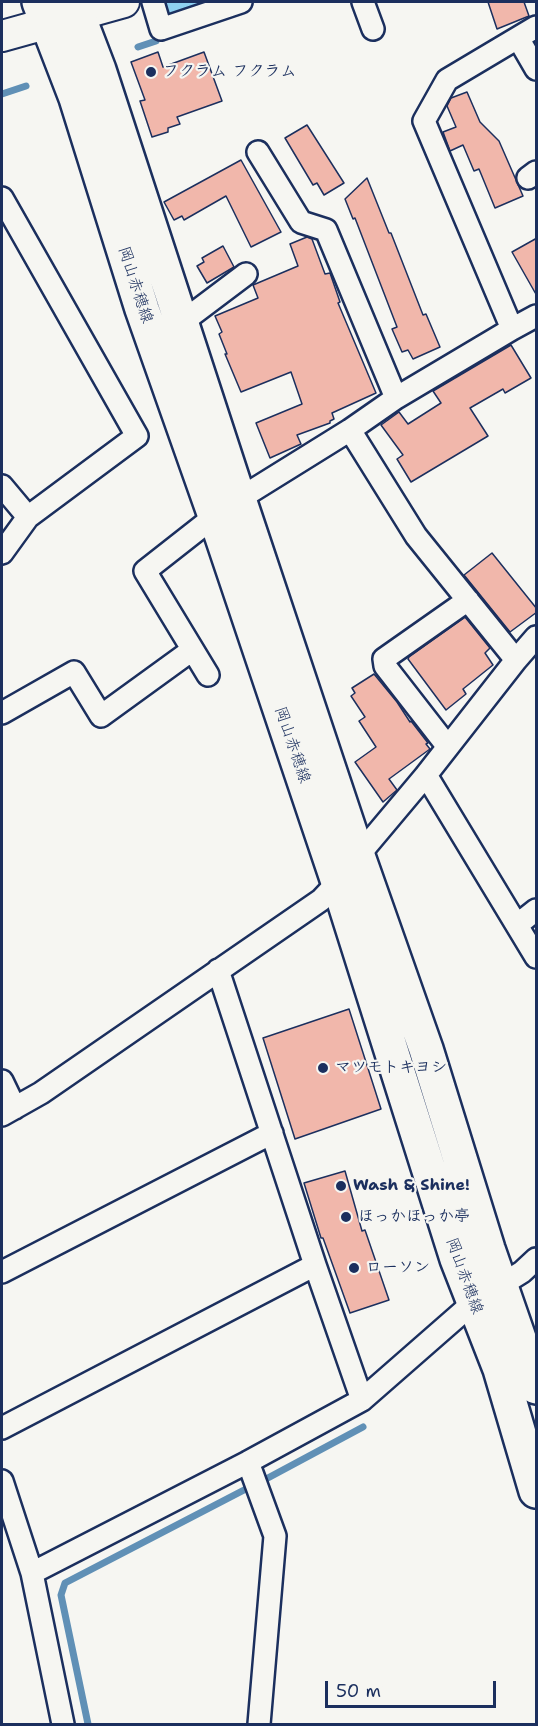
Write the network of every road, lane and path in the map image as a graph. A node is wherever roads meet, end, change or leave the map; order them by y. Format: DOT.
graph roads {
  1 [pos="124,2"];
  2 [pos="153,2"];
  3 [pos="241,2"];
  4 [pos="363,2"];
  5 [pos="59,10"];
  6 [pos="537,27"];
  7 [pos="373,29"];
  8 [pos="2,36"];
  9 [pos="518,38"];
  10 [pos="537,69"];
  11 [pos="258,152"];
  12 [pos="2,204"];
  13 [pos="246,274"];
  14 [pos="537,316"];
  15 [pos="181,323"];
  16 [pos="512,329"];
  17 [pos="396,398"];
  18 [pos="350,429"];
  19 [pos="2,486"];
  20 [pos="227,508"];
  21 [pos="28,517"];
  22 [pos="2,552"];
  23 [pos="468,600"];
  24 [pos="537,637"];
  25 [pos="192,650"];
  26 [pos="516,660"];
  27 [pos="208,675"];
  28 [pos="2,713"];
  29 [pos="448,747"];
  30 [pos="426,775"];
  31 [pos="358,856"];
  32 [pos="338,882"];
  33 [pos="537,910"];
  34 [pos="517,925"];
  35 [pos="537,957"];
  36 [pos="218,970"];
  37 [pos="2,1081"];
  38 [pos="8,1112"];
  39 [pos="272,1133"];
  40 [pos="537,1259"];
  41 [pos="315,1266"];
  42 [pos="2,1272"];
  43 [pos="502,1286"];
  44 [pos="474,1302"];
  45 [pos="537,1387"];
  46 [pos="362,1400"];
  47 [pos="2,1428"];
  48 [pos="248,1462"];
  49 [pos="537,1491"];
  50 [pos="3,1492"];
  51 [pos="32,1573"];
  52 [pos="63,1725"];
  53 [pos="259,1725"];
  1 -- 5 [label="street"];
  2 -- 3 [label="street"];
  4 -- 7 [label="street"];
  5 -- 8 [label="street"];
  5 -- 15 [label="main road, 岡山赤穂線"];
  5 -- 20 [label="main road, 岡山赤穂線"];
  6 -- 9 [label="street"];
  9 -- 10 [label="street"];
  9 -- 16 [label="street"];
  11 -- 17 [label="street"];
  12 -- 21 [label="street"];
  13 -- 15 [label="street"];
  14 -- 16 [label="street"];
  15 -- 20 [label="main road, 岡山赤穂線"];
  16 -- 17 [label="street"];
  17 -- 18 [label="street"];
  18 -- 20 [label="street"];
  18 -- 23 [label="street"];
  19 -- 21 [label="street"];
  20 -- 25 [label="street"];
  20 -- 31 [label="main road, 岡山赤穂線"];
  20 -- 32 [label="main road, 岡山赤穂線"];
  21 -- 22 [label="street"];
  23 -- 26 [label="street"];
  23 -- 29 [label="street"];
  24 -- 26 [label="street"];
  25 -- 27 [label="street"];
  25 -- 28 [label="street"];
  26 -- 29 [label="street"];
  29 -- 30 [label="street"];
  30 -- 31 [label="street"];
  30 -- 34 [label="street"];
  31 -- 43 [label="main road, 岡山赤穂線"];
  32 -- 36 [label="street"];
  32 -- 44 [label="main road, 岡山赤穂線"];
  33 -- 34 [label="street"];
  34 -- 35 [label="street"];
  36 -- 38 [label="street"];
  36 -- 39 [label="street"];
  37 -- 38 [label="street"];
  39 -- 41 [label="street"];
  39 -- 42 [label="street"];
  40 -- 43 [label="street"];
  41 -- 46 [label="street"];
  41 -- 47 [label="street"];
  43 -- 44 [label="street"];
  43 -- 45 [label="main road, 岡山赤穂線"];
  44 -- 46 [label="street"];
  44 -- 49 [label="main road, 岡山赤穂線"];
  46 -- 48 [label="street"];
  48 -- 51 [label="street"];
  48 -- 53 [label="street"];
  50 -- 51 [label="street"];
  51 -- 52 [label="street"];
}
